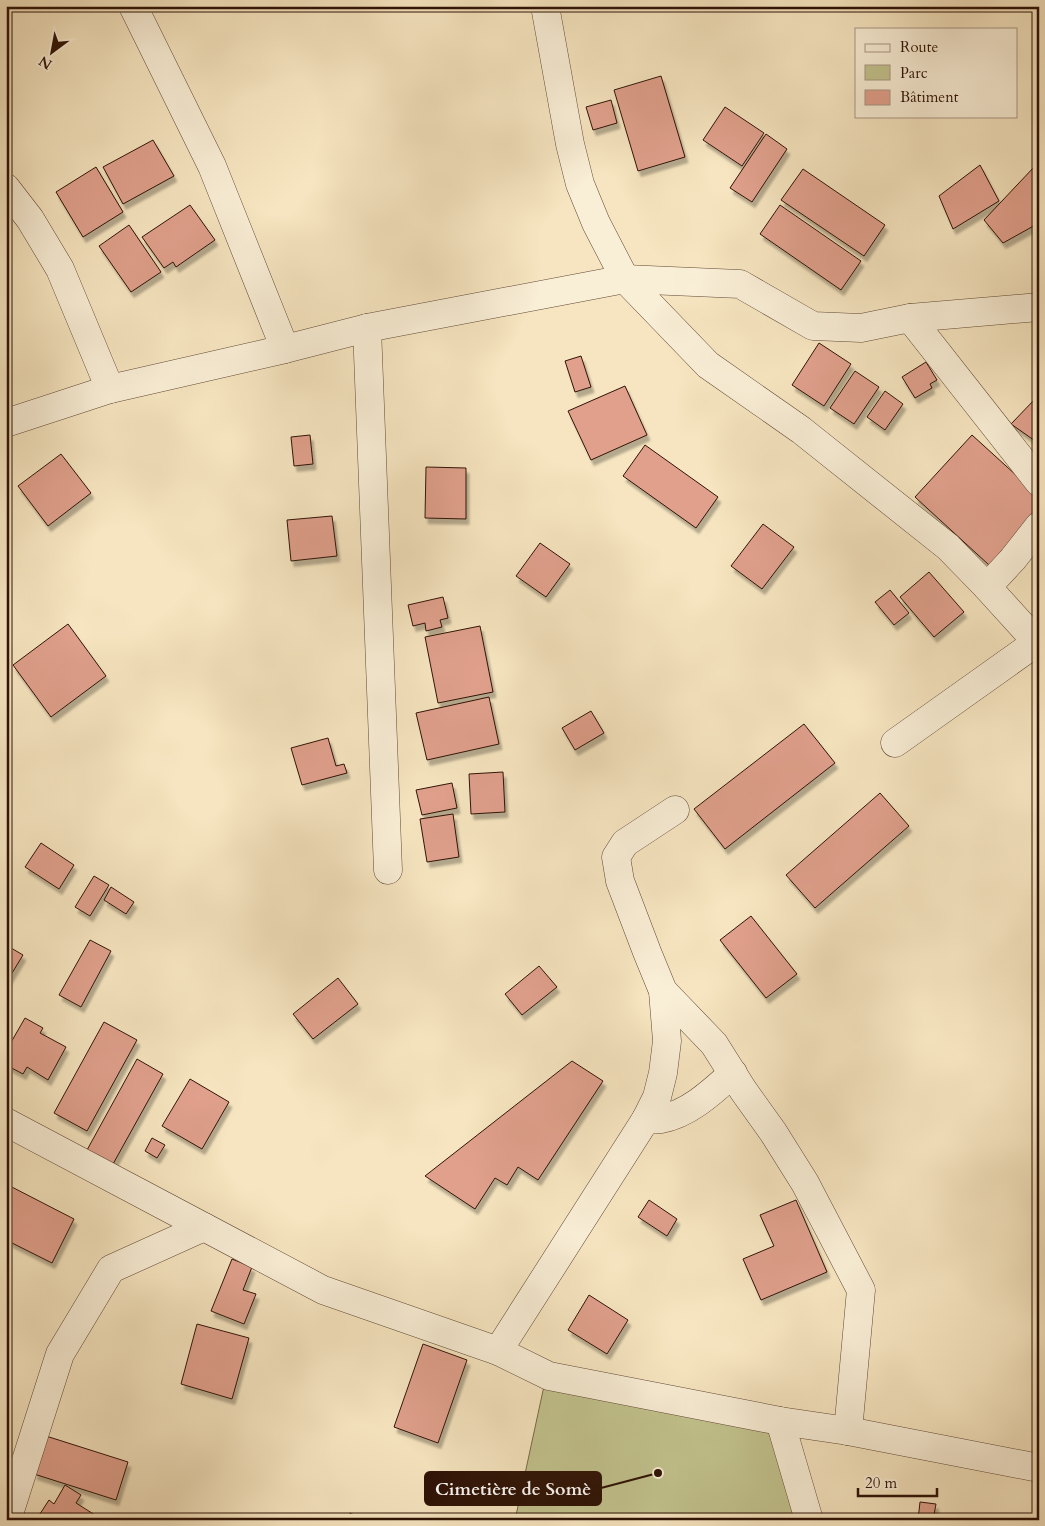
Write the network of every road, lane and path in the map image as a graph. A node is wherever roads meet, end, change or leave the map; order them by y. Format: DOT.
graph roads {
  1 [pos="133,6"];
  2 [pos="545,6"];
  3 [pos="6,188"];
  4 [pos="625,279"];
  5 [pos="1039,307"];
  6 [pos="910,318"];
  7 [pos="367,328"];
  8 [pos="286,348"];
  9 [pos="110,389"];
  10 [pos="6,423"];
  11 [pos="1039,482"];
  12 [pos="1039,526"];
  13 [pos="987,587"];
  14 [pos="895,744"];
  15 [pos="675,810"];
  16 [pos="388,870"];
  17 [pos="664,991"];
  18 [pos="733,1073"];
  19 [pos="646,1118"];
  20 [pos="6,1122"];
  21 [pos="204,1227"];
  22 [pos="498,1351"];
  23 [pos="780,1421"];
  24 [pos="848,1431"];
  25 [pos="1039,1468"];
  26 [pos="7,1520"];
  27 [pos="809,1520"];
  1 -- 8 [label="street"];
  2 -- 4 [label="street"];
  3 -- 9 [label="street"];
  4 -- 6 [label="street"];
  4 -- 7 [label="street"];
  4 -- 13 [label="street"];
  5 -- 6 [label="street"];
  6 -- 11 [label="street"];
  7 -- 8 [label="street"];
  7 -- 16 [label="street"];
  8 -- 9 [label="street"];
  9 -- 10 [label="street"];
  12 -- 13 [label="street"];
  13 -- 14 [label="street"];
  15 -- 17 [label="street"];
  17 -- 18 [label="street"];
  17 -- 19 [label="street"];
  18 -- 19 [label="street"];
  18 -- 24 [label="street"];
  19 -- 22 [label="street"];
  20 -- 21 [label="street"];
  21 -- 22 [label="street"];
  21 -- 26 [label="street"];
  22 -- 23 [label="street"];
  23 -- 24 [label="street"];
  23 -- 27 [label="street"];
  24 -- 25 [label="street"];
}
